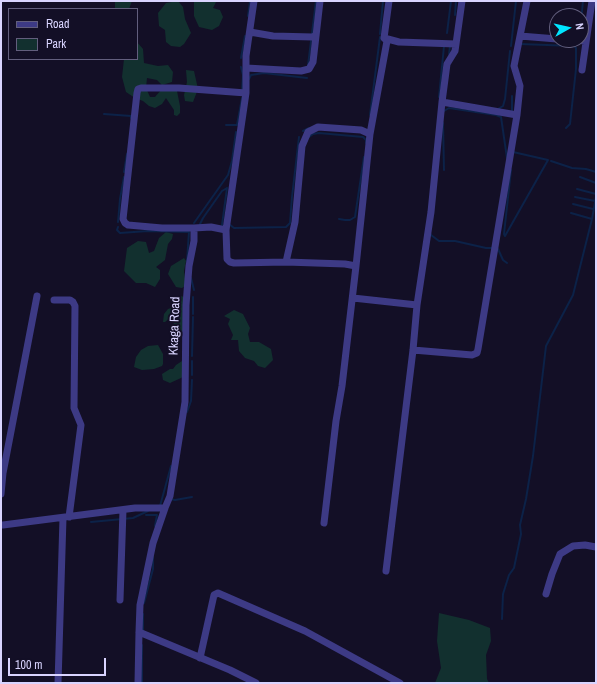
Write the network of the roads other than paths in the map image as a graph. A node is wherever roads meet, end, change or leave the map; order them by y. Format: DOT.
graph roads {
  1 [pos="254,1"];
  2 [pos="320,1"];
  3 [pos="388,1"];
  4 [pos="462,1"];
  5 [pos="527,1"];
  6 [pos="592,1"];
  7 [pos="589,18"];
  8 [pos="250,32"];
  9 [pos="316,35"];
  10 [pos="520,36"];
  11 [pos="384,38"];
  12 [pos="549,38"];
  13 [pos="456,44"];
  14 [pos="584,48"];
  15 [pos="246,68"];
  16 [pos="582,70"];
  17 [pos="246,93"];
  18 [pos="442,102"];
  19 [pos="517,115"];
  20 [pos="370,134"];
  21 [pos="194,228"];
  22 [pos="226,230"];
  23 [pos="286,262"];
  24 [pos="356,266"];
  25 [pos="37,296"];
  26 [pos="354,298"];
  27 [pos="54,300"];
  28 [pos="417,305"];
  29 [pos="413,350"];
  30 [pos="1,494"];
  31 [pos="165,508"];
  32 [pos="122,510"];
  33 [pos="66,517"];
  34 [pos="324,523"];
  35 [pos="1,525"];
  36 [pos="596,547"];
  37 [pos="386,571"];
  38 [pos="546,594"];
  39 [pos="120,600"];
  40 [pos="139,632"];
  41 [pos="200,658"];
  42 [pos="58,683"];
  43 [pos="138,683"];
  44 [pos="256,683"];
  45 [pos="400,683"];
  1 -- 8 [label="street"];
  2 -- 9 [label="street"];
  3 -- 11 [label="street"];
  4 -- 13 [label="street"];
  5 -- 10 [label="street"];
  6 -- 7 [label="street"];
  8 -- 9 [label="street"];
  8 -- 15 [label="street"];
  9 -- 15 [label="street"];
  10 -- 12 [label="street"];
  10 -- 19 [label="street"];
  11 -- 13 [label="street"];
  11 -- 20 [label="street"];
  13 -- 18 [label="street"];
  14 -- 16 [label="street"];
  15 -- 17 [label="street"];
  17 -- 21 [label="street"];
  17 -- 22 [label="street"];
  18 -- 19 [label="street"];
  18 -- 28 [label="street"];
  19 -- 29 [label="street"];
  20 -- 23 [label="street"];
  20 -- 24 [label="street"];
  21 -- 22 [label="street"];
  21 -- 31 [label="street, Kkaga Road"];
  22 -- 23 [label="street"];
  23 -- 24 [label="street"];
  24 -- 26 [label="street"];
  25 -- 30 [label="street"];
  26 -- 28 [label="street"];
  26 -- 34 [label="street"];
  27 -- 33 [label="street"];
  28 -- 29 [label="street"];
  29 -- 37 [label="street"];
  31 -- 32 [label="street"];
  31 -- 40 [label="street, Kkaga Road"];
  32 -- 33 [label="street"];
  32 -- 39 [label="street"];
  33 -- 35 [label="street"];
  33 -- 42 [label="street"];
  36 -- 38 [label="street"];
  40 -- 41 [label="street"];
  40 -- 43 [label="street, Kkaga Road"];
  41 -- 44 [label="street"];
  41 -- 45 [label="street"];
}
